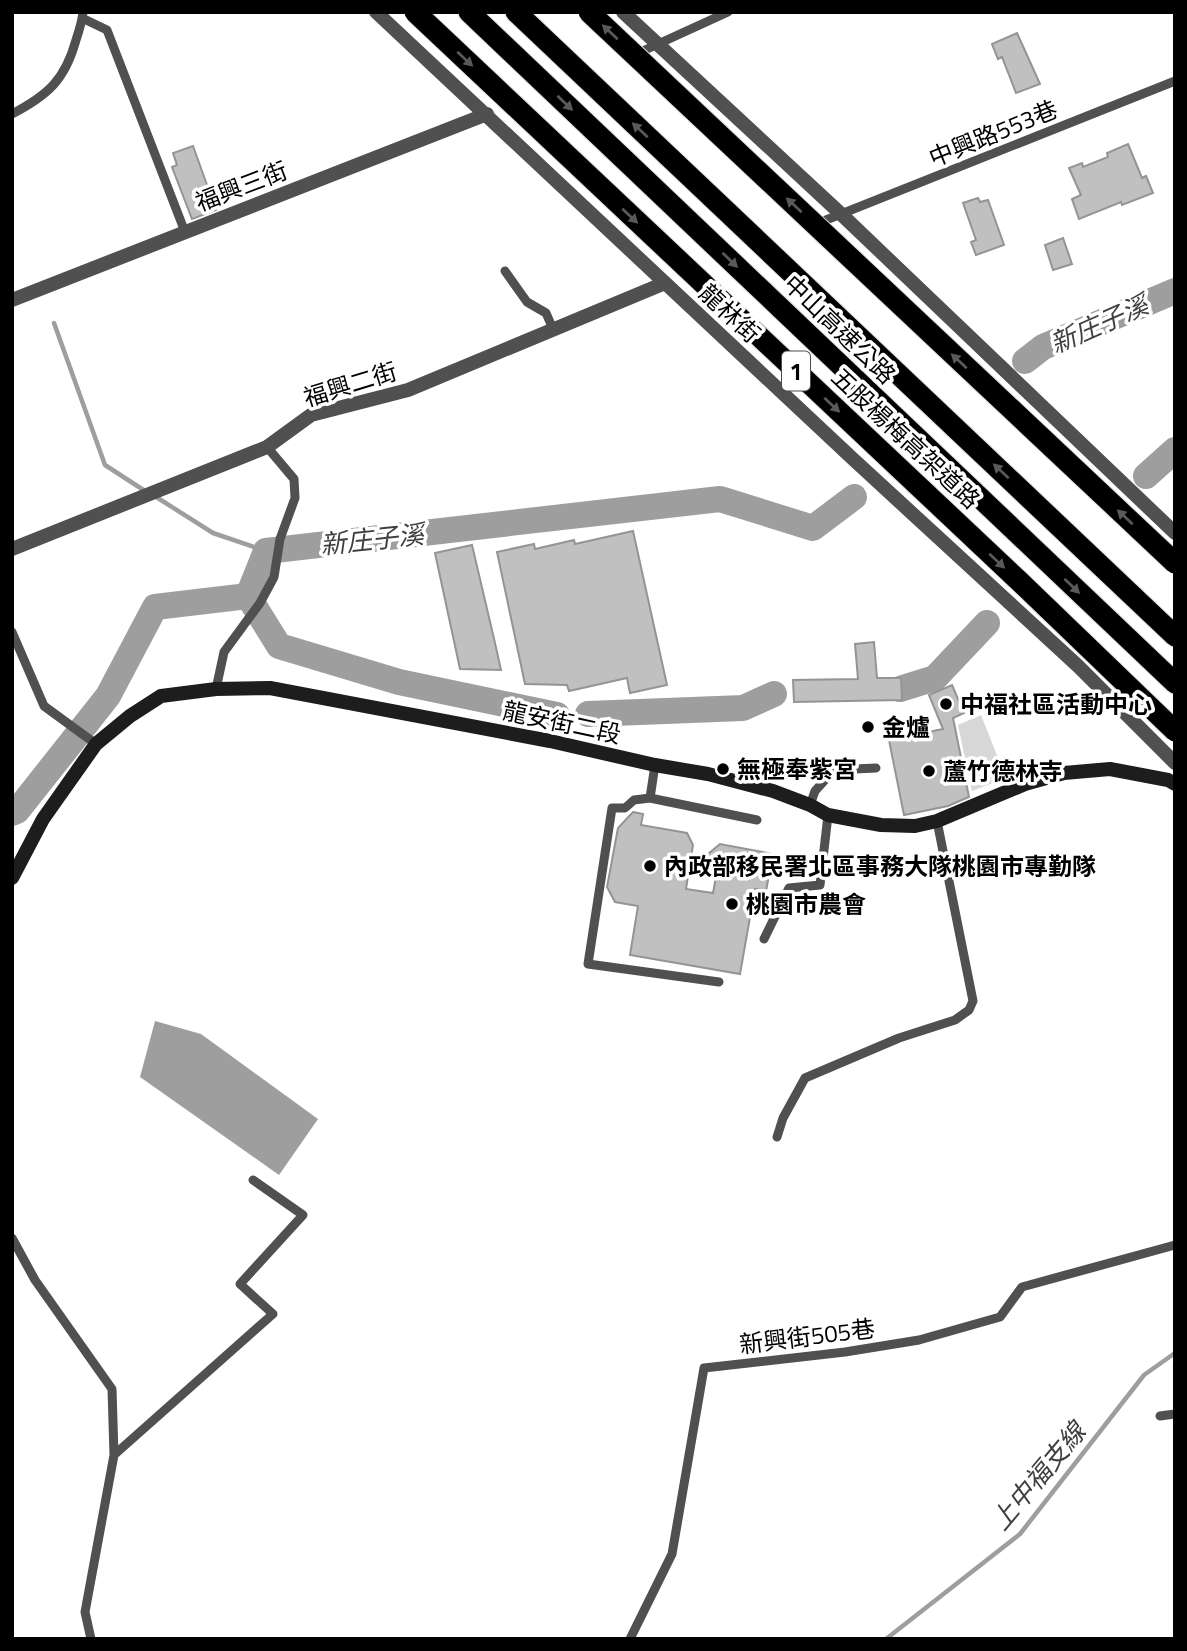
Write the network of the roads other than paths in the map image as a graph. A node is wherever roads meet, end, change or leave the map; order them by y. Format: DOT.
graph roads {
  1 [pos="376,12"];
  2 [pos="415,12"];
  3 [pos="456,12"];
  4 [pos="469,12"];
  5 [pos="518,12"];
  6 [pos="589,12"];
  7 [pos="623,12"];
  8 [pos="728,12"];
  9 [pos="83,15"];
  10 [pos="704,17"];
  11 [pos="655,44"];
  12 [pos="516,56"];
  13 [pos="631,56"];
  14 [pos="1175,81"];
  15 [pos="12,114"];
  16 [pos="487,114"];
  17 [pos="841,214"];
  18 [pos="826,220"];
  19 [pos="185,232"];
  20 [pos="505,271"];
  21 [pos="665,283"];
  22 [pos="12,300"];
  23 [pos="553,329"];
  24 [pos="267,447"];
  25 [pos="1172,531"];
  26 [pos="12,549"];
  27 [pos="1175,563"];
  28 [pos="12,632"];
  29 [pos="1175,636"];
  30 [pos="1175,683"];
  31 [pos="216,689"];
  32 [pos="1175,731"];
  33 [pos="92,741"];
  34 [pos="1175,763"];
  35 [pos="655,765"];
  36 [pos="876,768"];
  37 [pos="1175,784"];
  38 [pos="650,798"];
  39 [pos="810,805"];
  40 [pos="828,815"];
  41 [pos="758,820"];
  42 [pos="937,821"];
  43 [pos="12,878"];
  44 [pos="764,939"];
  45 [pos="719,982"];
  46 [pos="776,1137"];
  47 [pos="253,1180"];
  48 [pos="12,1238"];
  49 [pos="1175,1245"];
  50 [pos="1175,1414"];
  51 [pos="1160,1416"];
  52 [pos="114,1455"];
  53 [pos="91,1639"];
  54 [pos="629,1639"];
  1 -- 16 [label="street, 龍林街"];
  2 -- 32 [label="highway, 五股楊梅高架道路 / 1, one-way, bridge"];
  3 -- 12 [label="highway"];
  4 -- 12 [label="highway, 中山高速公路 / 1"];
  29 -- 5 [label="highway, 中山高速公路, one-way"];
  27 -- 6 [label="highway, one-way, bridge"];
  7 -- 11 [label="street"];
  8 -- 10 [label="lane"];
  9 -- 15 [label="lane"];
  9 -- 19 [label="lane"];
  10 -- 11 [label="lane"];
  11 -- 13 [label="lane"];
  11 -- 17 [label="street"];
  12 -- 30 [label="highway, 中山高速公路 / 1, one-way"];
  14 -- 17 [label="lane, 中興路553巷"];
  16 -- 19 [label="street, 福興三街"];
  16 -- 21 [label="street, 龍林街"];
  17 -- 18 [label="lane, 中興路553巷"];
  17 -- 25 [label="street"];
  19 -- 22 [label="street, 福興三街"];
  20 -- 23 [label="lane"];
  21 -- 23 [label="street, 福興二街"];
  21 -- 34 [label="street, 龍林街"];
  23 -- 24 [label="street, 福興二街"];
  24 -- 26 [label="street, 福興二街"];
  24 -- 31 [label="lane"];
  28 -- 33 [label="lane"];
  31 -- 33 [label="street, 龍安街二段"];
  31 -- 35 [label="street, 龍安街二段"];
  33 -- 43 [label="street, 龍安街二段"];
  35 -- 38 [label="lane"];
  35 -- 39 [label="street, 龍安街二段"];
  36 -- 39 [label="lane"];
  37 -- 42 [label="street, 龍安街二段"];
  38 -- 41 [label="lane"];
  38 -- 45 [label="lane"];
  39 -- 40 [label="street, 龍安街二段"];
  40 -- 42 [label="street, 龍安街二段"];
  40 -- 44 [label="lane"];
  42 -- 46 [label="lane"];
  47 -- 52 [label="lane"];
  48 -- 52 [label="lane"];
  49 -- 54 [label="lane, 新興街505巷"];
  50 -- 51 [label="lane"];
  52 -- 53 [label="lane"];
}
